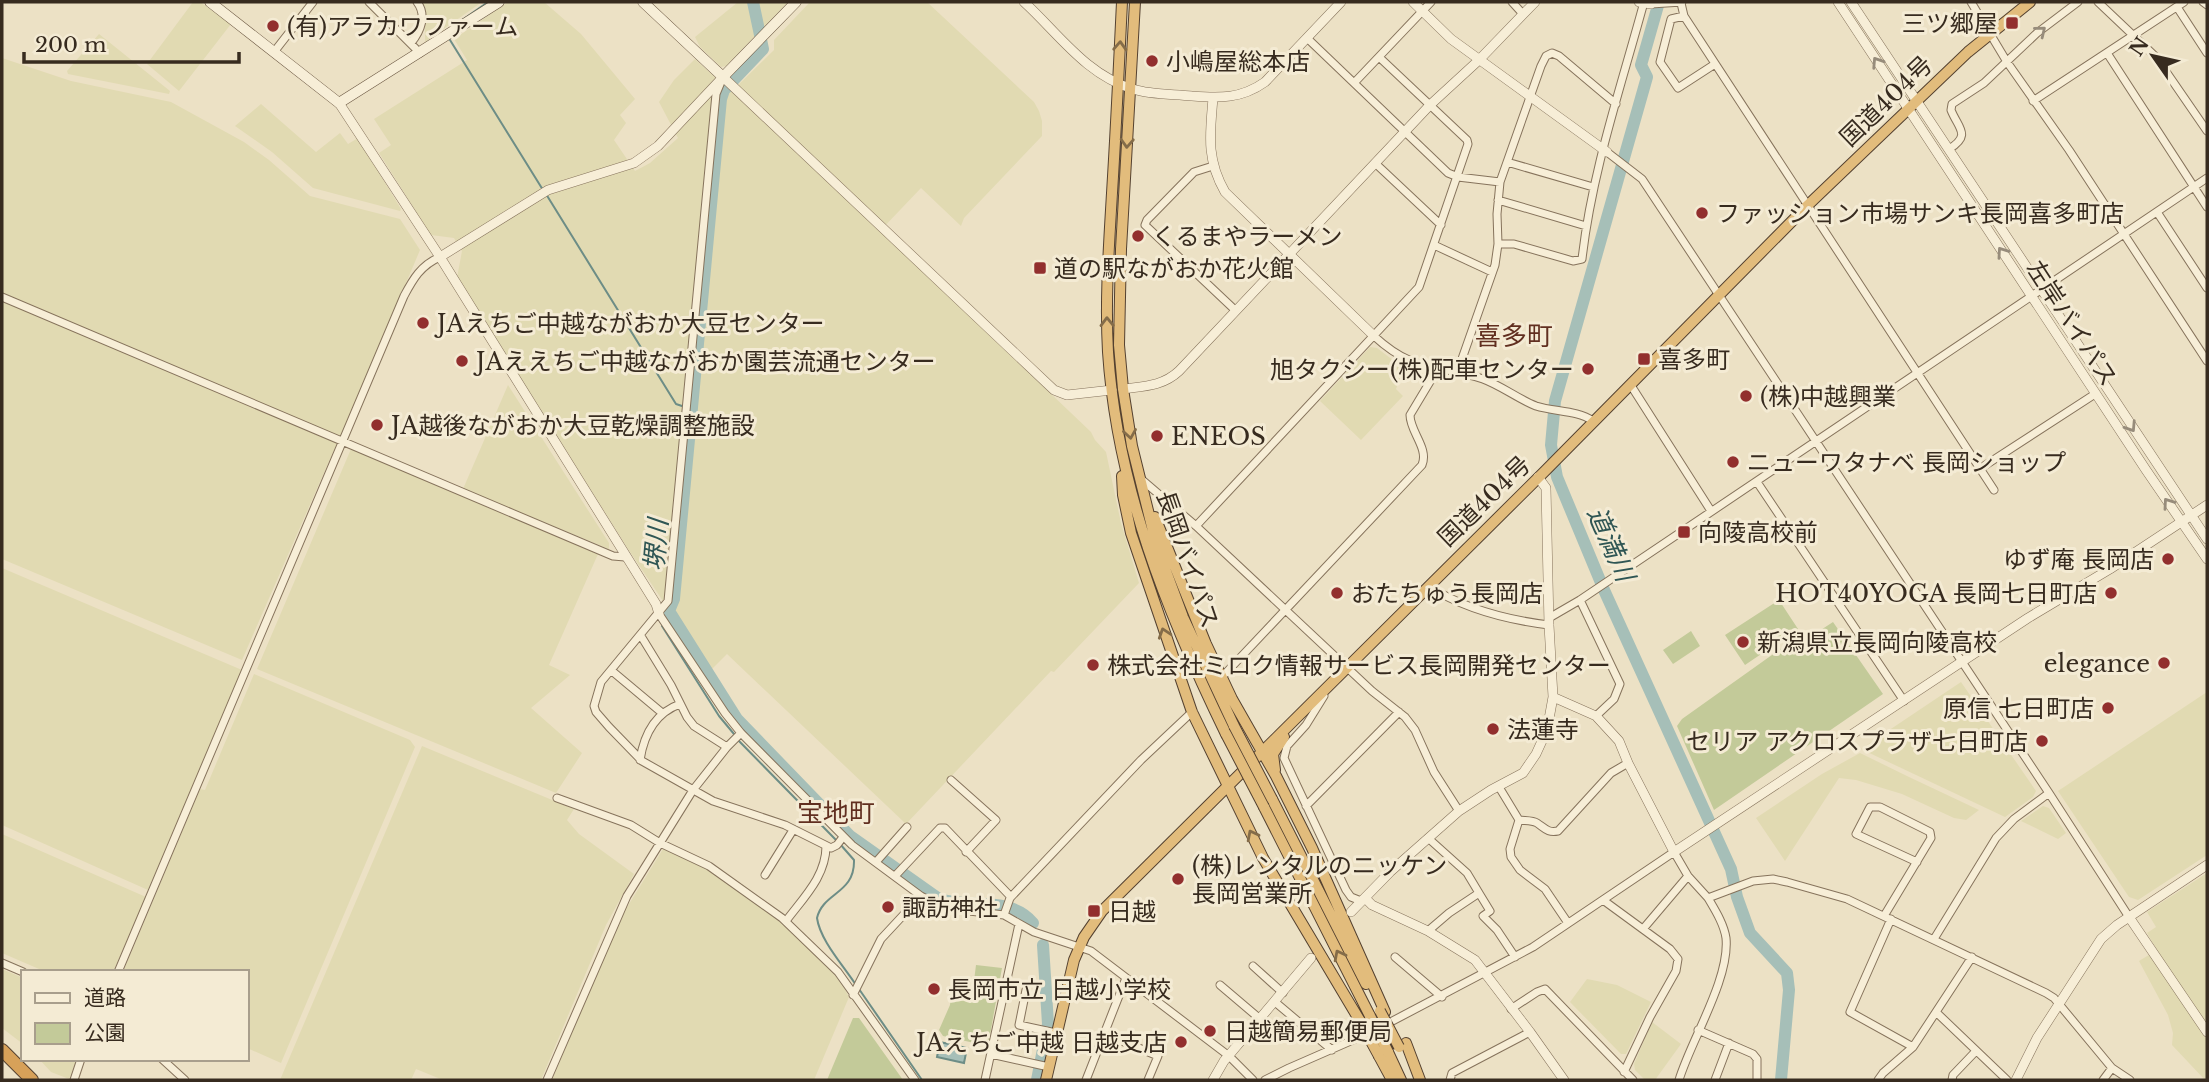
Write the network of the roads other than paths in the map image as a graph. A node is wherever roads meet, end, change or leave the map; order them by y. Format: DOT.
graph roads {
  1 [pos="210,2"];
  2 [pos="313,2"];
  3 [pos="369,2"];
  4 [pos="416,2"];
  5 [pos="499,2"];
  6 [pos="643,2"];
  7 [pos="796,2"];
  8 [pos="1024,2"];
  9 [pos="1122,2"];
  10 [pos="1135,2"];
  11 [pos="1341,2"];
  12 [pos="1413,2"];
  13 [pos="1431,2"];
  14 [pos="1512,2"];
  15 [pos="1535,2"];
  16 [pos="1838,2"];
  17 [pos="1851,2"];
  18 [pos="1970,2"];
  19 [pos="2030,2"];
  20 [pos="2078,2"];
  21 [pos="2098,2"];
  22 [pos="2184,2"];
  23 [pos="2203,2"];
  24 [pos="1644,3"];
  25 [pos="1677,3"];
  26 [pos="2207,5"];
  27 [pos="2177,7"];
  28 [pos="1422,11"];
  29 [pos="1522,13"];
  30 [pos="1684,16"];
  31 [pos="1991,32"];
  32 [pos="2134,34"];
  33 [pos="1307,38"];
  34 [pos="411,43"];
  35 [pos="274,52"];
  36 [pos="420,53"];
  37 [pos="2107,53"];
  38 [pos="2207,53"];
  39 [pos="1379,57"];
  40 [pos="1479,60"];
  41 [pos="2007,62"];
  42 [pos="1715,64"];
  43 [pos="723,77"];
  44 [pos="1354,83"];
  45 [pos="1124,86"];
  46 [pos="1213,97"];
  47 [pos="1530,97"];
  48 [pos="2033,102"];
  49 [pos="339,103"];
  50 [pos="1616,104"];
  51 [pos="1430,105"];
  52 [pos="1913,105"];
  53 [pos="2207,131"];
  54 [pos="1405,132"];
  55 [pos="1949,149"];
  56 [pos="1604,150"];
  57 [pos="1507,162"];
  58 [pos="1375,163"];
  59 [pos="1213,166"];
  60 [pos="1458,177"];
  61 [pos="2207,178"];
  62 [pos="1500,182"];
  63 [pos="1593,187"];
  64 [pos="2194,187"];
  65 [pos="1498,200"];
  66 [pos="1808,205"];
  67 [pos="2207,207"];
  68 [pos="2157,212"];
  69 [pos="1441,225"];
  70 [pos="1586,226"];
  71 [pos="2124,234"];
  72 [pos="1499,244"];
  73 [pos="1434,245"];
  74 [pos="1289,253"];
  75 [pos="440,257"];
  76 [pos="1492,272"];
  77 [pos="2207,288"];
  78 [pos="2042,290"];
  79 [pos="1719,293"];
  80 [pos="2032,296"];
  81 [pos="2,297"];
  82 [pos="1235,310"];
  83 [pos="1374,336"];
  84 [pos="2207,361"];
  85 [pos="1437,370"];
  86 [pos="1457,373"];
  87 [pos="1919,373"];
  88 [pos="1630,384"];
  89 [pos="1118,390"];
  90 [pos="2095,394"];
  91 [pos="1593,421"];
  92 [pos="1816,441"];
  93 [pos="343,442"];
  94 [pos="1119,442"];
  95 [pos="1981,468"];
  96 [pos="1542,474"];
  97 [pos="1139,477"];
  98 [pos="1757,482"];
  99 [pos="1994,490"];
  100 [pos="2207,505"];
  101 [pos="1711,511"];
  102 [pos="2191,515"];
  103 [pos="2182,522"];
  104 [pos="1196,526"];
  105 [pos="2207,539"];
  106 [pos="625,557"];
  107 [pos="2207,559"];
  108 [pos="1428,586"];
  109 [pos="1580,600"];
  110 [pos="1285,610"];
  111 [pos="659,614"];
  112 [pos="1549,621"];
  113 [pos="641,636"];
  114 [pos="1961,663"];
  115 [pos="1346,667"];
  116 [pos="612,671"];
  117 [pos="1222,677"];
  118 [pos="1336,679"];
  119 [pos="1321,692"];
  120 [pos="1553,697"];
  121 [pos="1904,701"];
  122 [pos="680,704"];
  123 [pos="661,712"];
  124 [pos="1192,712"];
  125 [pos="1399,712"];
  126 [pos="1596,716"];
  127 [pos="1230,730"];
  128 [pos="741,733"];
  129 [pos="727,747"];
  130 [pos="1261,752"];
  131 [pos="640,760"];
  132 [pos="1628,763"];
  133 [pos="1276,776"];
  134 [pos="951,780"];
  135 [pos="1228,787"];
  136 [pos="1499,787"];
  137 [pos="693,790"];
  138 [pos="2049,793"];
  139 [pos="557,798"];
  140 [pos="1306,806"];
  141 [pos="1459,811"];
  142 [pos="1519,820"];
  143 [pos="906,827"];
  144 [pos="793,830"];
  145 [pos="843,838"];
  146 [pos="1428,838"];
  147 [pos="660,843"];
  148 [pos="826,846"];
  149 [pos="966,852"];
  150 [pos="1674,852"];
  151 [pos="876,862"];
  152 [pos="1917,862"];
  153 [pos="2207,865"];
  154 [pos="765,875"];
  155 [pos="895,876"];
  156 [pos="1688,876"];
  157 [pos="1479,893"];
  158 [pos="921,896"];
  159 [pos="1012,897"];
  160 [pos="1708,898"];
  161 [pos="1363,900"];
  162 [pos="1603,900"];
  163 [pos="1351,912"];
  164 [pos="1004,915"];
  165 [pos="2129,917"];
  166 [pos="1887,918"];
  167 [pos="786,921"];
  168 [pos="1019,923"];
  169 [pos="1569,923"];
  170 [pos="1643,929"];
  171 [pos="1428,931"];
  172 [pos="1934,939"];
  173 [pos="1079,946"];
  174 [pos="1395,957"];
  175 [pos="1515,957"];
  176 [pos="1972,957"];
  177 [pos="1311,958"];
  178 [pos="2,962"];
  179 [pos="1253,966"];
  180 [pos="119,970"];
  181 [pos="21,971"];
  182 [pos="1484,973"];
  183 [pos="1126,978"];
  184 [pos="1220,985"];
  185 [pos="1026,990"];
  186 [pos="1283,993"];
  187 [pos="853,995"];
  188 [pos="1442,997"];
  189 [pos="1275,1002"];
  190 [pos="2058,1003"];
  191 [pos="1511,1009"];
  192 [pos="1937,1013"];
  193 [pos="1373,1015"];
  194 [pos="1261,1019"];
  195 [pos="1698,1030"];
  196 [pos="1050,1032"];
  197 [pos="1530,1032"];
  198 [pos="2207,1032"];
  199 [pos="1105,1034"];
  200 [pos="1729,1043"];
  201 [pos="1913,1047"];
  202 [pos="1393,1049"];
  203 [pos="2,1050"];
  204 [pos="1332,1050"];
  205 [pos="1975,1052"];
  206 [pos="991,1055"];
  207 [pos="1229,1056"];
  208 [pos="81,1061"];
  209 [pos="164,1061"];
  210 [pos="1043,1066"];
  211 [pos="2112,1068"];
  212 [pos="1624,1072"];
  213 [pos="32,1080"];
  214 [pos="74,1080"];
  215 [pos="185,1080"];
  216 [pos="547,1080"];
  217 [pos="915,1080"];
  218 [pos="985,1080"];
  219 [pos="1046,1080"];
  220 [pos="1086,1080"];
  221 [pos="1148,1080"];
  222 [pos="1213,1080"];
  223 [pos="1253,1080"];
  224 [pos="1265,1080"];
  225 [pos="1392,1080"];
  226 [pos="1401,1080"];
  227 [pos="1415,1080"];
  228 [pos="1420,1080"];
  229 [pos="1450,1080"];
  230 [pos="1563,1080"];
  231 [pos="1633,1080"];
  232 [pos="1679,1080"];
  233 [pos="1715,1080"];
  234 [pos="1757,1080"];
  235 [pos="1878,1080"];
  236 [pos="1952,1080"];
  237 [pos="2007,1080"];
  238 [pos="2016,1080"];
  239 [pos="2103,1080"];
  240 [pos="2130,1080"];
  1 -- 35 [label="main road"];
  2 -- 35 [label="street"];
  3 -- 34 [label="street"];
  4 -- 34 [label="street"];
  5 -- 36 [label="main road"];
  6 -- 43 [label="main road"];
  7 -- 43 [label="main road"];
  8 -- 45 [label="street"];
  45 -- 9 [label="highway, 長岡バイパス, one-way"];
  10 -- 45 [label="highway, 長岡バイパス"];
  11 -- 33 [label="street"];
  12 -- 28 [label="street"];
  13 -- 28 [label="street"];
  14 -- 29 [label="street"];
  15 -- 29 [label="street"];
  52 -- 16 [label="street, 左岸バイパス, one-way"];
  17 -- 52 [label="street, 左岸バイパス"];
  18 -- 31 [label="street"];
  19 -- 31 [label="highway, 国道404号"];
  41 -- 20 [label="street, one-way"];
  21 -- 32 [label="street"];
  22 -- 27 [label="street"];
  23 -- 26 [label="street"];
  24 -- 25 [label="street"];
  24 -- 50 [label="street"];
  25 -- 30 [label="street"];
  27 -- 32 [label="street"];
  27 -- 38 [label="street"];
  28 -- 39 [label="street"];
  28 -- 40 [label="street"];
  29 -- 40 [label="street"];
  30 -- 42 [label="street"];
  30 -- 42 [label="street"];
  31 -- 41 [label="street"];
  31 -- 52 [label="highway, 国道404号"];
  32 -- 37 [label="street"];
  32 -- 53 [label="street"];
  33 -- 44 [label="street"];
  33 -- 46 [label="street"];
  34 -- 36 [label="street"];
  35 -- 49 [label="main road"];
  36 -- 49 [label="main road"];
  37 -- 48 [label="street"];
  37 -- 64 [label="street"];
  39 -- 44 [label="street"];
  39 -- 51 [label="street"];
  40 -- 47 [label="street"];
  40 -- 51 [label="street"];
  41 -- 48 [label="street"];
  41 -- 55 [label="street"];
  42 -- 66 [label="street"];
  43 -- 75 [label="street"];
  43 -- 89 [label="street"];
  43 -- 111 [label="street"];
  44 -- 54 [label="street"];
  45 -- 46 [label="street"];
  45 -- 89 [label="highway, 長岡バイパス"];
  46 -- 59 [label="street"];
  47 -- 50 [label="street"];
  47 -- 56 [label="street"];
  47 -- 57 [label="street"];
  48 -- 71 [label="street"];
  49 -- 75 [label="street"];
  50 -- 56 [label="street"];
  51 -- 54 [label="street"];
  51 -- 60 [label="street"];
  52 -- 55 [label="street, 左岸バイパス"];
  52 -- 66 [label="highway, 国道404号"];
  80 -- 52 [label="street, 左岸バイパス, one-way"];
  54 -- 58 [label="street"];
  54 -- 60 [label="street"];
  55 -- 78 [label="street, 左岸バイパス"];
  56 -- 63 [label="street"];
  56 -- 79 [label="street"];
  57 -- 62 [label="street"];
  57 -- 63 [label="street"];
  58 -- 69 [label="street"];
  58 -- 74 [label="street"];
  59 -- 74 [label="street"];
  59 -- 82 [label="street"];
  60 -- 62 [label="street"];
  60 -- 69 [label="street"];
  61 -- 64 [label="street"];
  62 -- 65 [label="street"];
  63 -- 70 [label="street"];
  64 -- 67 [label="street"];
  64 -- 68 [label="street"];
  65 -- 70 [label="street"];
  65 -- 72 [label="street"];
  66 -- 79 [label="highway, 国道404号"];
  66 -- 87 [label="street"];
  68 -- 71 [label="street"];
  68 -- 77 [label="street"];
  69 -- 73 [label="street"];
  70 -- 72 [label="street"];
  71 -- 78 [label="street"];
  71 -- 84 [label="street"];
  72 -- 76 [label="street"];
  73 -- 76 [label="street"];
  73 -- 83 [label="street"];
  74 -- 82 [label="street"];
  74 -- 83 [label="street"];
  75 -- 93 [label="street"];
  75 -- 106 [label="street"];
  76 -- 86 [label="street"];
  78 -- 80 [label="street"];
  78 -- 102 [label="street, 左岸バイパス, one-way"];
  79 -- 88 [label="highway, 国道404号"];
  79 -- 92 [label="street"];
  80 -- 87 [label="street"];
  80 -- 90 [label="street, 左岸バイパス"];
  81 -- 93 [label="street"];
  82 -- 89 [label="street"];
  83 -- 85 [label="street"];
  83 -- 104 [label="street"];
  85 -- 86 [label="street"];
  85 -- 110 [label="street"];
  86 -- 91 [label="street"];
  87 -- 92 [label="street"];
  87 -- 95 [label="street"];
  88 -- 91 [label="highway, 国道404号"];
  88 -- 101 [label="street"];
  89 -- 94 [label="highway, 長岡バイパス"];
  89 -- 97 [label="highway, 長岡バイパス, one-way"];
  90 -- 95 [label="street"];
  103 -- 90 [label="street, 左岸バイパス, one-way"];
  91 -- 96 [label="highway, 国道404号"];
  92 -- 98 [label="street"];
  92 -- 114 [label="street"];
  93 -- 106 [label="street"];
  93 -- 180 [label="street"];
  124 -- 94 [label="highway, one-way"];
  94 -- 127 [label="highway, 長岡バイパス"];
  95 -- 99 [label="street"];
  96 -- 108 [label="highway, 国道404号"];
  96 -- 112 [label="street"];
  97 -- 104 [label="street"];
  97 -- 117 [label="highway"];
  97 -- 127 [label="highway, 長岡バイパス"];
  98 -- 101 [label="street"];
  98 -- 121 [label="street"];
  100 -- 102 [label="street"];
  101 -- 109 [label="street"];
  102 -- 103 [label="street"];
  102 -- 105 [label="street, 左岸バイパス"];
  103 -- 107 [label="street, 左岸バイパス"];
  103 -- 114 [label="street"];
  104 -- 110 [label="street"];
  106 -- 111 [label="street"];
  108 -- 112 [label="street"];
  108 -- 115 [label="highway, 国道404号"];
  109 -- 112 [label="street"];
  109 -- 126 [label="street"];
  110 -- 115 [label="street"];
  110 -- 117 [label="street"];
  111 -- 113 [label="street"];
  111 -- 128 [label="street"];
  112 -- 120 [label="street"];
  113 -- 116 [label="street"];
  113 -- 122 [label="street"];
  114 -- 121 [label="street"];
  114 -- 138 [label="street"];
  115 -- 118 [label="highway, 国道404号"];
  115 -- 125 [label="street"];
  116 -- 123 [label="street"];
  116 -- 131 [label="street"];
  117 -- 130 [label="highway"];
  118 -- 119 [label="highway, 国道404号"];
  118 -- 140 [label="street"];
  119 -- 130 [label="highway, 国道404号"];
  119 -- 133 [label="highway"];
  120 -- 126 [label="street"];
  120 -- 136 [label="street"];
  121 -- 150 [label="street"];
  122 -- 123 [label="street"];
  122 -- 129 [label="street"];
  123 -- 131 [label="street"];
  124 -- 135 [label="highway"];
  124 -- 159 [label="street"];
  125 -- 140 [label="street"];
  125 -- 141 [label="street"];
  126 -- 132 [label="street"];
  127 -- 193 [label="highway, 長岡バイパス, bridge"];
  128 -- 129 [label="street"];
  128 -- 145 [label="street"];
  129 -- 137 [label="street"];
  130 -- 133 [label="highway"];
  130 -- 135 [label="highway, 国道404号"];
  131 -- 137 [label="street"];
  132 -- 142 [label="street"];
  132 -- 150 [label="street"];
  133 -- 193 [label="highway"];
  134 -- 149 [label="street"];
  135 -- 173 [label="highway, 国道404号"];
  193 -- 135 [label="highway, one-way"];
  136 -- 141 [label="street"];
  136 -- 142 [label="street"];
  137 -- 144 [label="street"];
  137 -- 147 [label="street"];
  138 -- 165 [label="street"];
  138 -- 172 [label="street"];
  139 -- 147 [label="street"];
  140 -- 161 [label="street"];
  141 -- 146 [label="street"];
  142 -- 169 [label="street"];
  143 -- 151 [label="street"];
  144 -- 148 [label="street"];
  144 -- 154 [label="street"];
  145 -- 148 [label="street"];
  145 -- 151 [label="street"];
  146 -- 157 [label="street"];
  146 -- 161 [label="street"];
  147 -- 167 [label="street"];
  147 -- 216 [label="street"];
  148 -- 167 [label="street"];
  149 -- 155 [label="street"];
  149 -- 159 [label="street"];
  150 -- 156 [label="street"];
  150 -- 162 [label="street"];
  151 -- 155 [label="street"];
  152 -- 152 [label="street"];
  152 -- 166 [label="street"];
  153 -- 165 [label="street"];
  155 -- 158 [label="street"];
  156 -- 160 [label="street"];
  156 -- 170 [label="street"];
  157 -- 171 [label="street"];
  157 -- 175 [label="street"];
  158 -- 164 [label="street"];
  158 -- 187 [label="street"];
  159 -- 164 [label="street"];
  160 -- 166 [label="street"];
  160 -- 195 [label="street"];
  161 -- 163 [label="street"];
  161 -- 171 [label="street"];
  162 -- 169 [label="street"];
  162 -- 170 [label="street"];
  164 -- 168 [label="street"];
  165 -- 190 [label="street"];
  165 -- 198 [label="street"];
  166 -- 172 [label="street"];
  166 -- 201 [label="street"];
  167 -- 187 [label="street"];
  168 -- 173 [label="street"];
  168 -- 206 [label="street"];
  169 -- 175 [label="street"];
  170 -- 212 [label="street"];
  171 -- 182 [label="street"];
  172 -- 176 [label="street"];
  173 -- 183 [label="street"];
  173 -- 196 [label="highway, 国道404号"];
  174 -- 188 [label="street"];
  175 -- 182 [label="street"];
  176 -- 190 [label="street"];
  176 -- 192 [label="street"];
  177 -- 186 [label="street"];
  178 -- 181 [label="street"];
  179 -- 186 [label="street"];
  182 -- 188 [label="street"];
  182 -- 191 [label="street"];
  183 -- 199 [label="street"];
  183 -- 207 [label="street"];
  184 -- 194 [label="street"];
  185 -- 196 [label="street"];
  186 -- 189 [label="street"];
  187 -- 217 [label="street"];
  188 -- 204 [label="street"];
  189 -- 194 [label="street"];
  189 -- 204 [label="street"];
  190 -- 211 [label="street"];
  190 -- 238 [label="street"];
  191 -- 197 [label="street"];
  191 -- 212 [label="street"];
  192 -- 201 [label="street"];
  192 -- 205 [label="street"];
  193 -- 202 [label="highway"];
  193 -- 202 [label="highway, bridge"];
  194 -- 207 [label="street"];
  195 -- 200 [label="street"];
  195 -- 232 [label="street"];
  196 -- 210 [label="highway, 国道404号"];
  197 -- 229 [label="street"];
  197 -- 230 [label="street"];
  199 -- 220 [label="street"];
  199 -- 221 [label="street"];
  200 -- 233 [label="street"];
  200 -- 234 [label="street"];
  201 -- 235 [label="street"];
  202 -- 225 [label="highway"];
  202 -- 226 [label="highway"];
  202 -- 227 [label="highway"];
  202 -- 228 [label="highway"];
  203 -- 213 [label="highway"];
  204 -- 224 [label="street"];
  205 -- 236 [label="street"];
  205 -- 237 [label="street"];
  206 -- 210 [label="street"];
  206 -- 218 [label="street"];
  207 -- 222 [label="street"];
  207 -- 223 [label="street"];
  208 -- 214 [label="street"];
  209 -- 215 [label="street"];
  210 -- 219 [label="highway, 国道404号"];
  211 -- 239 [label="street"];
  211 -- 240 [label="street"];
  212 -- 231 [label="street"];
}
